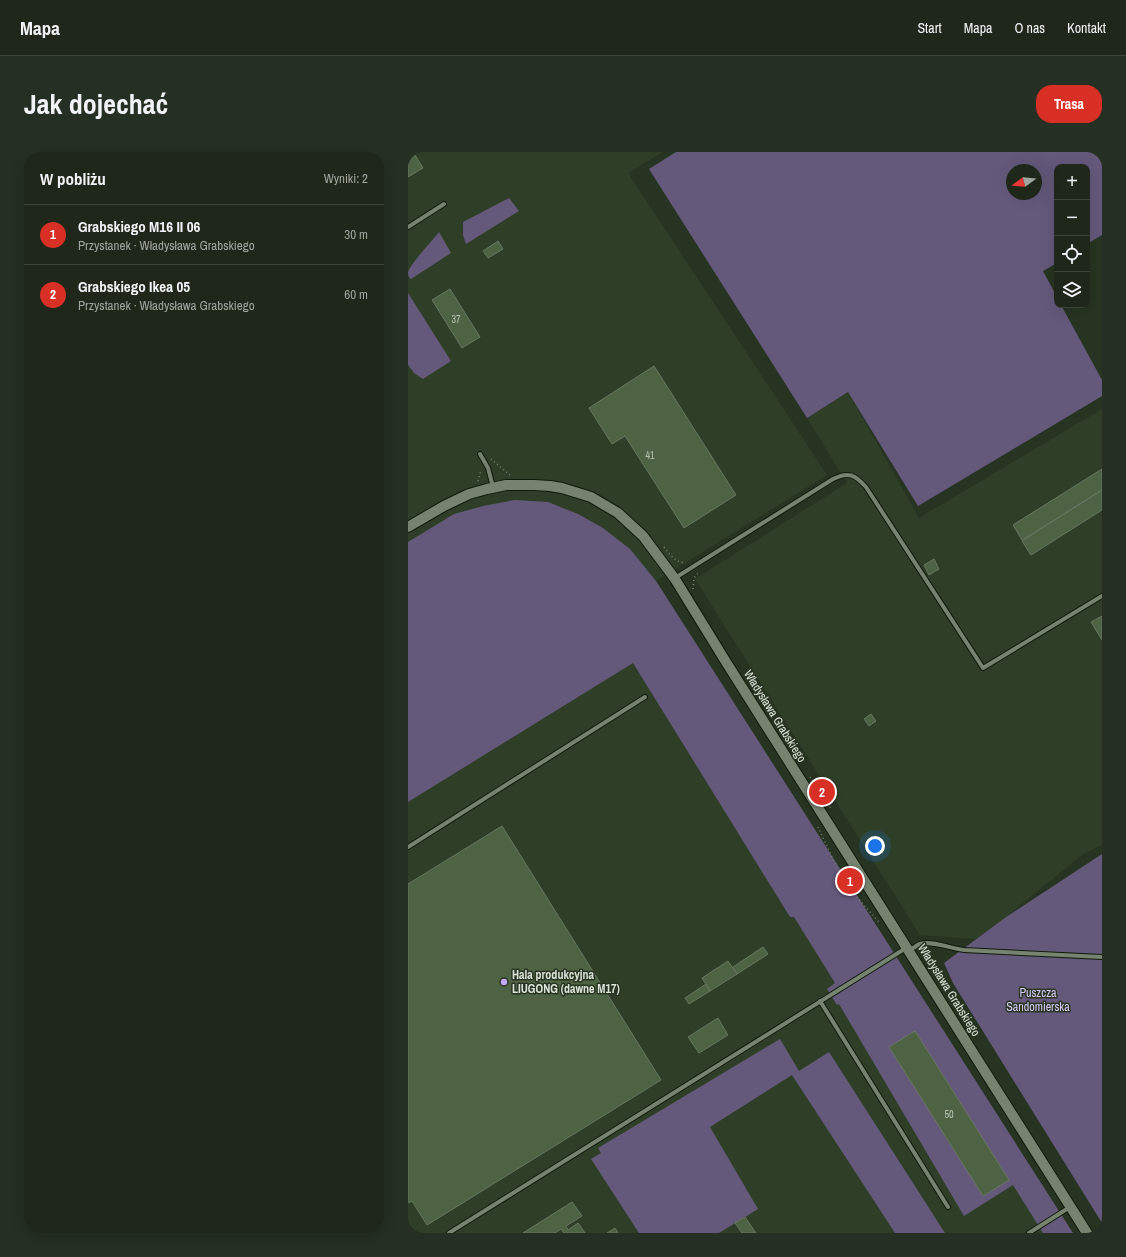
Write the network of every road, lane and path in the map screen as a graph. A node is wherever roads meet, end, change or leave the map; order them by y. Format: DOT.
graph roads {
  1 [pos="444,204"];
  2 [pos="408,227"];
  3 [pos="482,456"];
  4 [pos="513,477"];
  5 [pos="493,488"];
  6 [pos="408,527"];
  7 [pos="675,578"];
  8 [pos="1102,596"];
  9 [pos="645,697"];
  10 [pos="817,824"];
  11 [pos="408,847"];
  12 [pos="882,926"];
  13 [pos="907,949"];
  14 [pos="1102,957"];
  15 [pos="820,1001"];
  16 [pos="1070,1207"];
  17 [pos="948,1208"];
  18 [pos="449,1233"];
  19 [pos="1029,1233"];
  20 [pos="1087,1233"];
  1 -- 2 [label="lane"];
  3 -- 4 [label="path"];
  3 -- 5 [label="lane"];
  5 -- 6 [label="street, Władysława Grabskiego"];
  5 -- 7 [label="street, Władysława Grabskiego"];
  7 -- 8 [label="lane"];
  7 -- 13 [label="street, Władysława Grabskiego"];
  9 -- 11 [label="lane"];
  10 -- 12 [label="path"];
  13 -- 14 [label="lane"];
  13 -- 15 [label="lane"];
  13 -- 16 [label="street, Władysława Grabskiego"];
  15 -- 17 [label="lane"];
  15 -- 18 [label="lane"];
  16 -- 19 [label="lane"];
  16 -- 20 [label="street, Władysława Grabskiego"];
}
